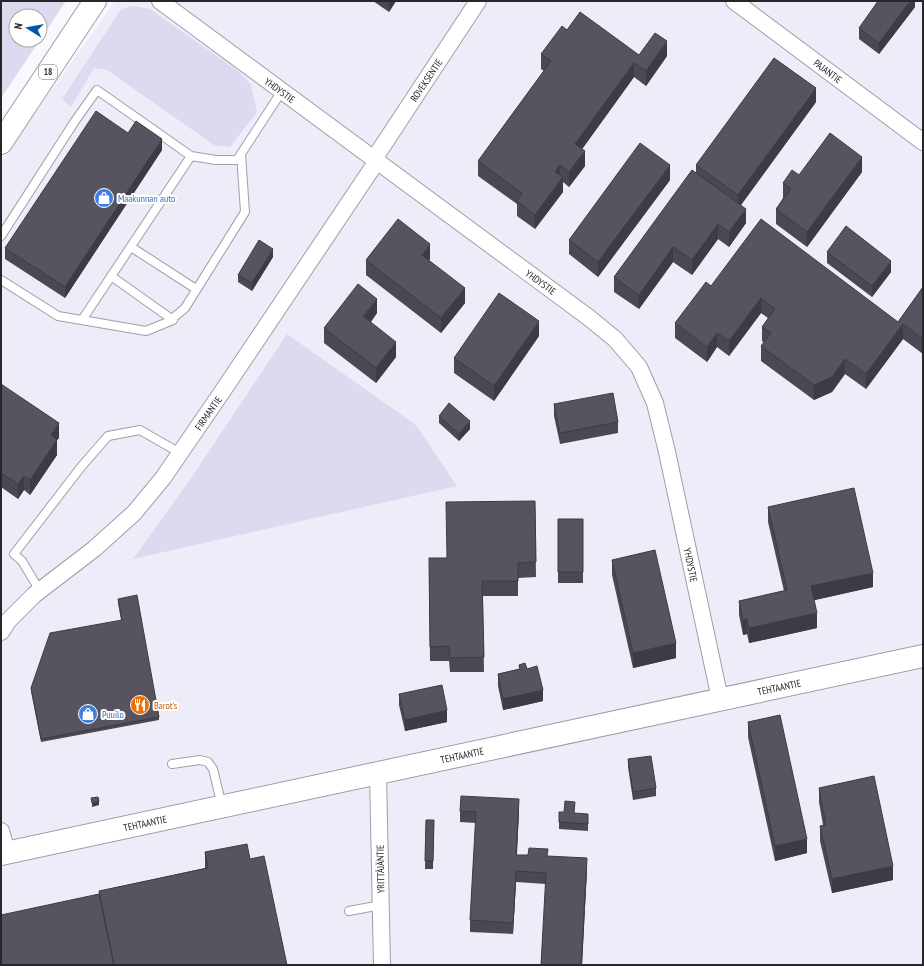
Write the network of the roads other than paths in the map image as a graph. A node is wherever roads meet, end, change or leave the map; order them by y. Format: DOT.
graph roads {
  1 [pos="96,1"];
  2 [pos="160,1"];
  3 [pos="478,1"];
  4 [pos="734,1"];
  5 [pos="282,91"];
  6 [pos="923,142"];
  7 [pos="1,143"];
  8 [pos="241,154"];
  9 [pos="191,156"];
  10 [pos="375,160"];
  11 [pos="1,236"];
  12 [pos="131,247"];
  13 [pos="111,276"];
  14 [pos="1,280"];
  15 [pos="196,289"];
  16 [pos="82,320"];
  17 [pos="173,320"];
  18 [pos="180,453"];
  19 [pos="40,591"];
  20 [pos="1,632"];
  21 [pos="923,656"];
  22 [pos="720,699"];
  23 [pos="172,764"];
  24 [pos="378,773"];
  25 [pos="222,807"];
  26 [pos="1,831"];
  27 [pos="4,853"];
  28 [pos="381,905"];
  29 [pos="349,911"];
  30 [pos="382,965"];
  1 -- 7 [label="main road, 18"];
  2 -- 5 [label="street, YHDYSTIE"];
  3 -- 10 [label="street, ROVEKSENTIE"];
  4 -- 6 [label="street, PAJANTIE"];
  5 -- 8 [label="lane"];
  5 -- 10 [label="street, YHDYSTIE"];
  8 -- 9 [label="lane"];
  8 -- 15 [label="lane"];
  9 -- 11 [label="lane"];
  9 -- 12 [label="lane"];
  10 -- 18 [label="street, FIRMANTIE"];
  10 -- 22 [label="street, YHDYSTIE"];
  12 -- 13 [label="lane"];
  12 -- 15 [label="lane"];
  13 -- 16 [label="lane"];
  13 -- 17 [label="lane"];
  14 -- 16 [label="lane"];
  15 -- 17 [label="lane"];
  16 -- 17 [label="lane"];
  18 -- 19 [label="street, FIRMANTIE"];
  18 -- 19 [label="lane"];
  19 -- 20 [label="street, FIRMANTIE"];
  21 -- 22 [label="main road, TEHTAANTIE"];
  22 -- 24 [label="main road, TEHTAANTIE"];
  23 -- 25 [label="lane"];
  24 -- 25 [label="main road, TEHTAANTIE"];
  24 -- 28 [label="street, YRITTÄJÄNTIE"];
  25 -- 27 [label="main road, TEHTAANTIE"];
  26 -- 27 [label="street"];
  28 -- 29 [label="lane"];
  28 -- 30 [label="street, YRITTÄJÄNTIE"];
}
